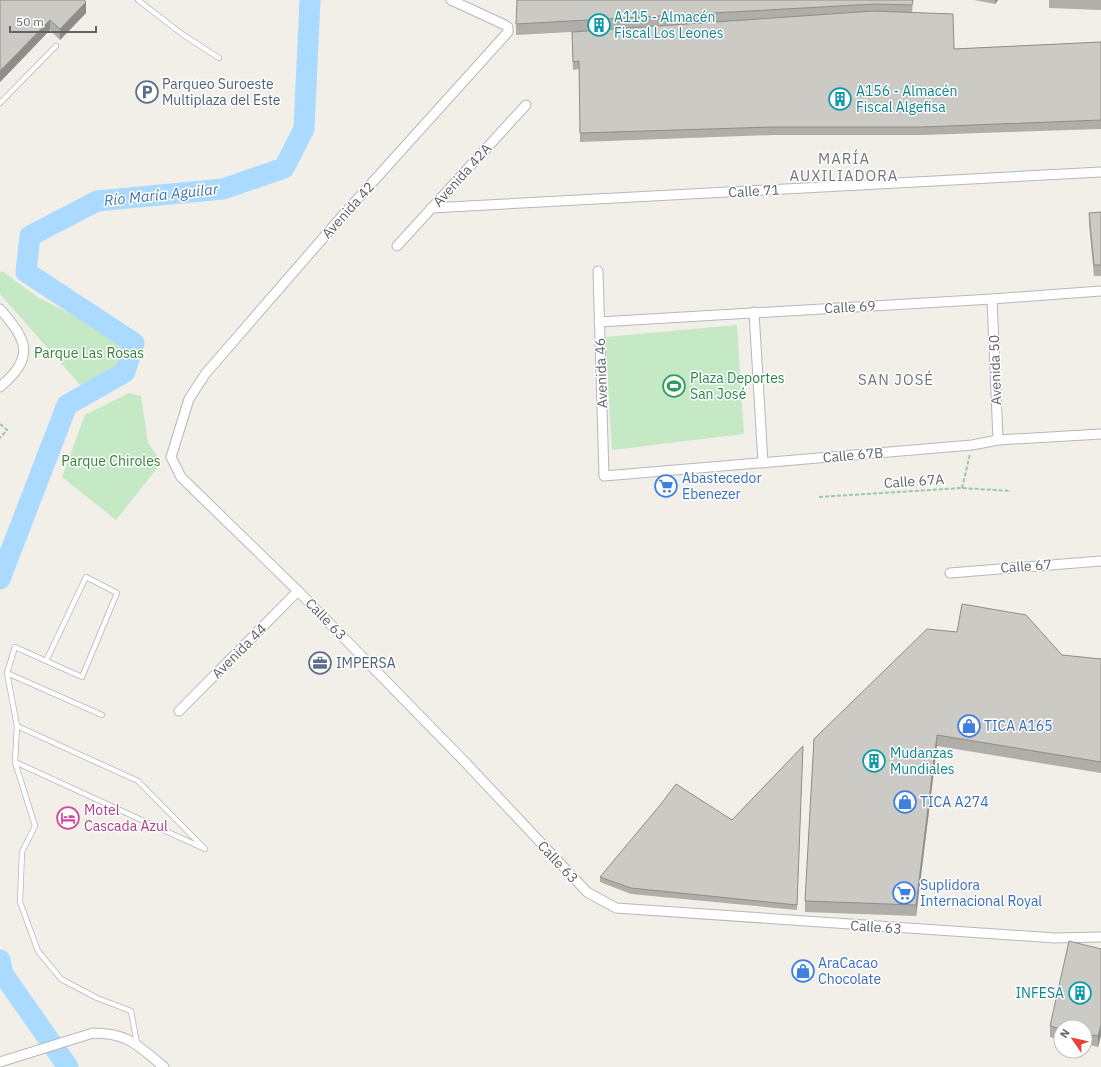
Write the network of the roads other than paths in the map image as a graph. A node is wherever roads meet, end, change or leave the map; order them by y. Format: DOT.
graph roads {
  1 [pos="138,0"];
  2 [pos="451,0"];
  3 [pos="56,46"];
  4 [pos="219,58"];
  5 [pos="0,103"];
  6 [pos="526,104"];
  7 [pos="1101,172"];
  8 [pos="431,208"];
  9 [pos="397,246"];
  10 [pos="598,271"];
  11 [pos="1101,291"];
  12 [pos="992,299"];
  13 [pos="0,309"];
  14 [pos="754,312"];
  15 [pos="599,322"];
  16 [pos="0,388"];
  17 [pos="1101,434"];
  18 [pos="998,440"];
  19 [pos="171,457"];
  20 [pos="763,463"];
  21 [pos="604,476"];
  22 [pos="1101,561"];
  23 [pos="950,572"];
  24 [pos="298,591"];
  25 [pos="46,661"];
  26 [pos="7,673"];
  27 [pos="179,711"];
  28 [pos="102,715"];
  29 [pos="17,726"];
  30 [pos="15,762"];
  31 [pos="1101,937"];
  32 [pos="137,1044"];
  33 [pos="4,1061"];
  34 [pos="164,1067"];
  1 -- 4 [label="lane"];
  2 -- 19 [label="street, Avenida 42"];
  3 -- 5 [label="lane"];
  6 -- 8 [label="street, Avenida 42A"];
  7 -- 8 [label="street, Calle 71"];
  8 -- 9 [label="street, Avenida 42A"];
  10 -- 15 [label="street, Avenida 46"];
  11 -- 12 [label="street, Calle 69"];
  12 -- 14 [label="street, Calle 69"];
  12 -- 18 [label="street, Avenida 50"];
  13 -- 16 [label="street"];
  14 -- 15 [label="street, Calle 69"];
  14 -- 20 [label="street"];
  15 -- 21 [label="street, Avenida 46"];
  17 -- 18 [label="street, Calle 67B"];
  18 -- 20 [label="street, Calle 67B"];
  19 -- 24 [label="street, Calle 63"];
  20 -- 21 [label="street, Calle 67B"];
  22 -- 23 [label="street, Calle 67"];
  24 -- 27 [label="street, Avenida 44"];
  24 -- 31 [label="street, Calle 63"];
  25 -- 25 [label="lane"];
  25 -- 26 [label="lane"];
  26 -- 28 [label="lane"];
  26 -- 29 [label="lane"];
  29 -- 30 [label="lane"];
  29 -- 30 [label="lane"];
  30 -- 32 [label="lane"];
  32 -- 33 [label="street"];
  32 -- 34 [label="street"];
}
